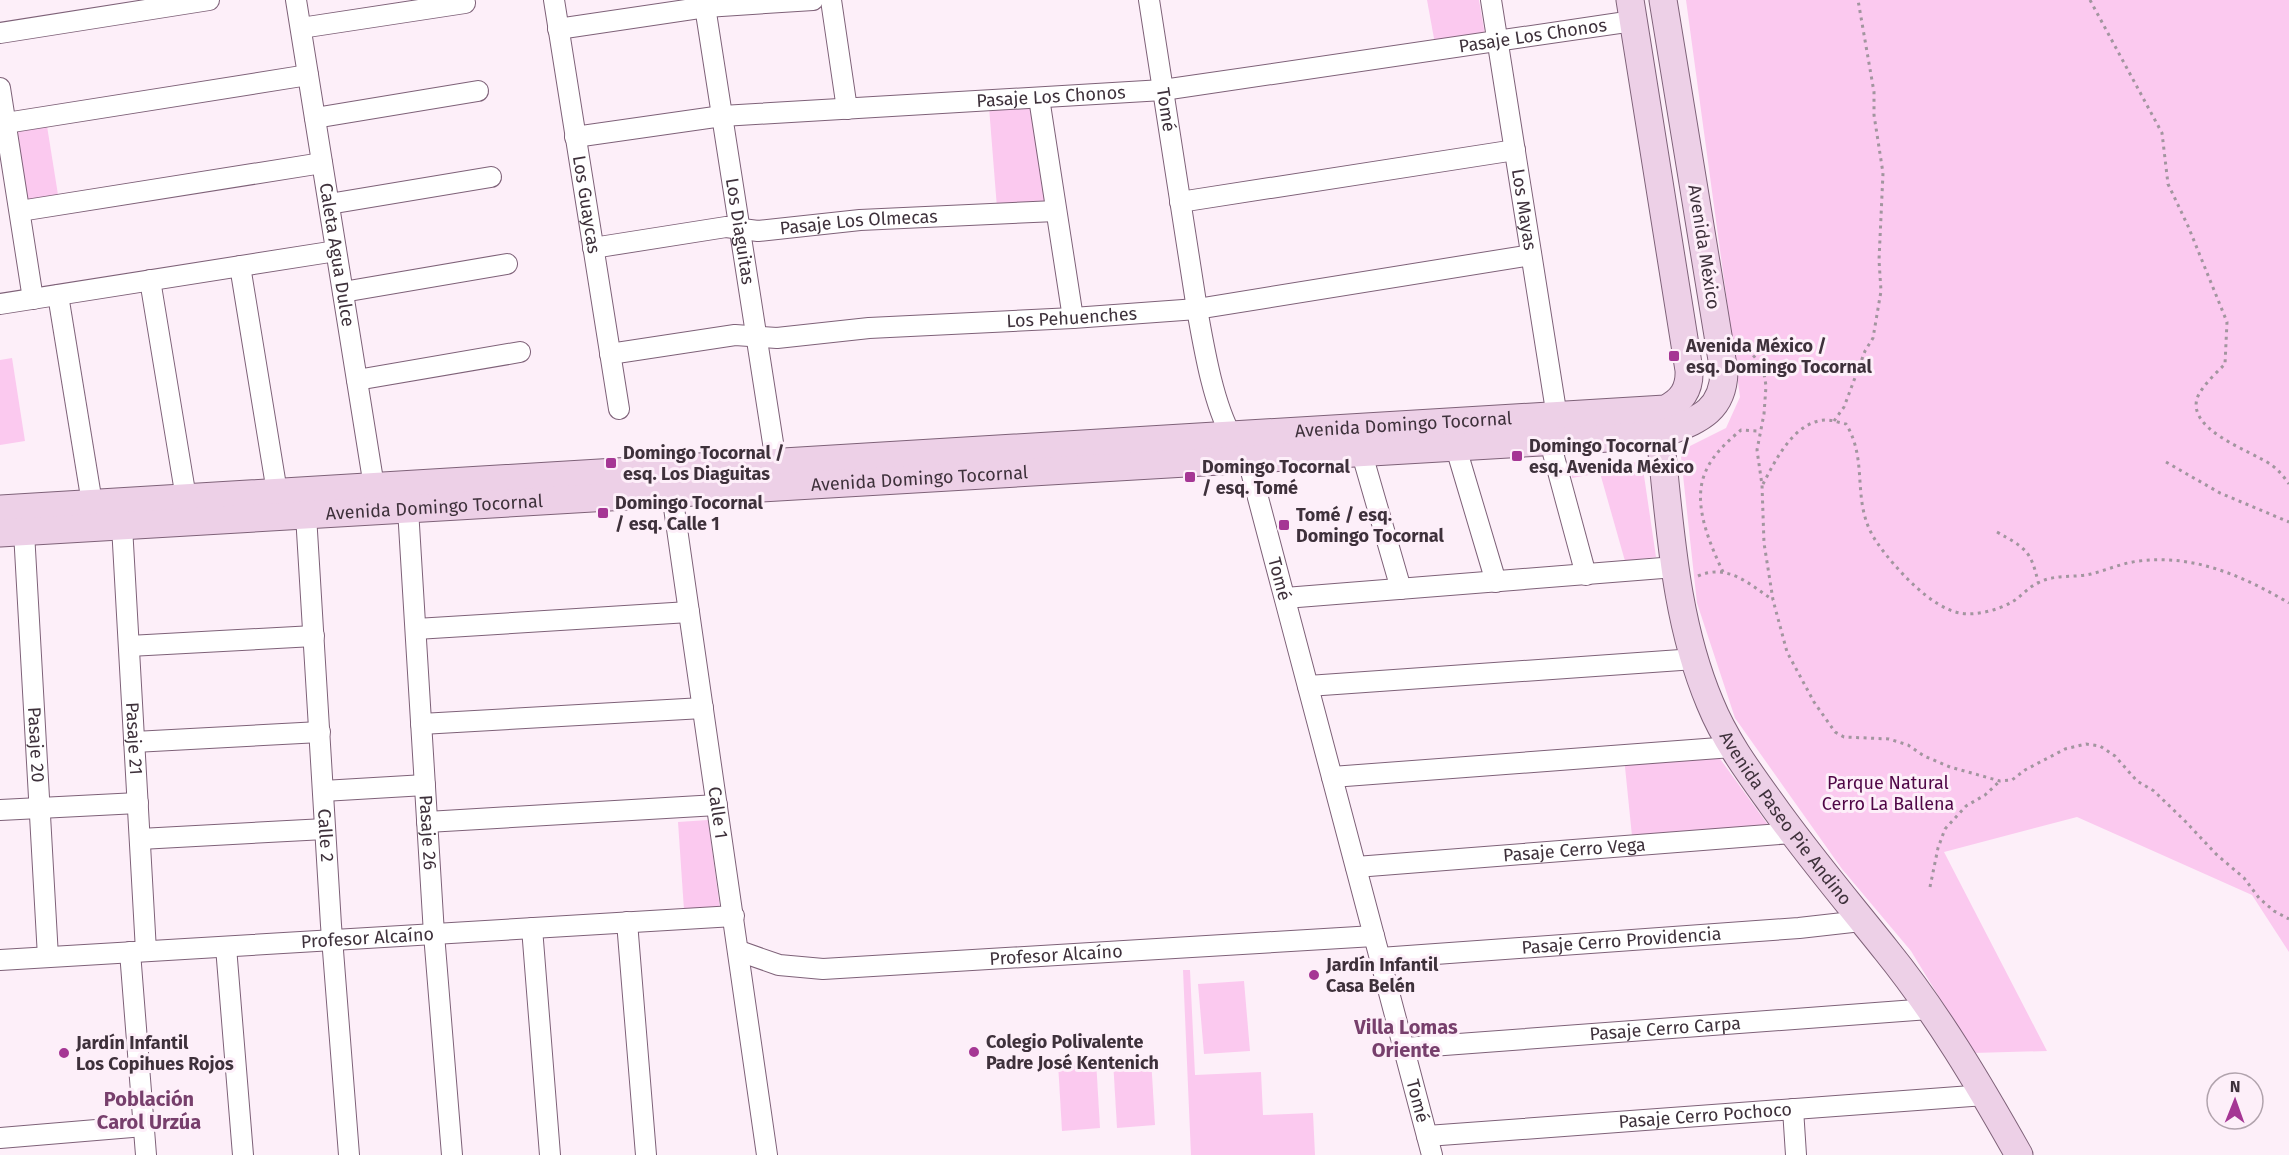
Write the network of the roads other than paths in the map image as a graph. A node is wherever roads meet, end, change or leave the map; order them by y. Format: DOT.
graph roads {
  1 [pos="206,0"];
  2 [pos="296,0"];
  3 [pos="554,0"];
  4 [pos="813,0"];
  5 [pos="831,0"];
  6 [pos="1149,0"];
  7 [pos="1491,0"];
  8 [pos="1663,0"];
  9 [pos="465,3"];
  10 [pos="705,4"];
  11 [pos="114,8"];
  12 [pos="1632,11"];
  13 [pos="300,28"];
  14 [pos="558,29"];
  15 [pos="0,33"];
  16 [pos="1497,41"];
  17 [pos="308,75"];
  18 [pos="0,88"];
  19 [pos="1163,90"];
  20 [pos="478,91"];
  21 [pos="1039,98"];
  22 [pos="847,109"];
  23 [pos="722,116"];
  24 [pos="315,118"];
  25 [pos="6,123"];
  26 [pos="575,137"];
  27 [pos="1515,150"];
  28 [pos="322,163"];
  29 [pos="491,177"];
  30 [pos="1180,202"];
  31 [pos="329,204"];
  32 [pos="1056,211"];
  33 [pos="20,212"];
  34 [pos="740,228"];
  35 [pos="593,248"];
  36 [pos="336,251"];
  37 [pos="1531,255"];
  38 [pos="507,264"];
  39 [pos="240,266"];
  40 [pos="150,280"];
  41 [pos="343,292"];
  42 [pos="58,295"];
  43 [pos="33,299"];
  44 [pos="0,304"];
  45 [pos="1197,309"];
  46 [pos="1073,318"];
  47 [pos="757,337"];
  48 [pos="520,352"];
  49 [pos="610,354"];
  50 [pos="357,380"];
  51 [pos="619,409"];
  52 [pos="1659,423"];
  53 [pos="1554,429"];
  54 [pos="1232,436"];
  55 [pos="1456,448"];
  56 [pos="1362,454"];
  57 [pos="1248,460"];
  58 [pos="776,462"];
  59 [pos="670,481"];
  60 [pos="278,492"];
  61 [pos="186,498"];
  62 [pos="376,498"];
  63 [pos="92,503"];
  64 [pos="0,509"];
  65 [pos="408,509"];
  66 [pos="306,515"];
  67 [pos="122,526"];
  68 [pos="12,533"];
  69 [pos="1586,575"];
  70 [pos="1684,576"];
  71 [pos="1496,582"];
  72 [pos="1401,589"];
  73 [pos="1285,598"];
  74 [pos="689,612"];
  75 [pos="416,629"];
  76 [pos="314,636"];
  77 [pos="129,646"];
  78 [pos="1695,659"];
  79 [pos="1308,686"];
  80 [pos="703,708"];
  81 [pos="421,724"];
  82 [pos="320,732"];
  83 [pos="134,742"];
  84 [pos="1732,747"];
  85 [pos="1332,777"];
  86 [pos="425,785"];
  87 [pos="323,791"];
  88 [pos="138,803"];
  89 [pos="717,805"];
  90 [pos="40,808"];
  91 [pos="0,810"];
  92 [pos="427,822"];
  93 [pos="326,828"];
  94 [pos="1792,833"];
  95 [pos="140,839"];
  96 [pos="1356,867"];
  97 [pos="734,916"];
  98 [pos="1861,921"];
  99 [pos="627,922"];
  100 [pos="532,928"];
  101 [pos="434,934"];
  102 [pos="1374,936"];
  103 [pos="332,940"];
  104 [pos="226,947"];
  105 [pos="739,951"];
  106 [pos="138,952"];
  107 [pos="48,957"];
  108 [pos="1380,958"];
  109 [pos="0,960"];
  110 [pos="1929,1009"];
  111 [pos="1404,1048"];
  112 [pos="1984,1095"];
  113 [pos="1793,1109"];
  114 [pos="144,1126"];
  115 [pos="0,1138"];
  116 [pos="1430,1145"];
  117 [pos="146,1155"];
  118 [pos="243,1155"];
  119 [pos="349,1155"];
  120 [pos="452,1155"];
  121 [pos="550,1155"];
  122 [pos="646,1155"];
  123 [pos="767,1155"];
  124 [pos="1796,1155"];
  125 [pos="2019,1155"];
  1 -- 11 [label="street"];
  2 -- 13 [label="street, Caleta Agua Dulce"];
  3 -- 14 [label="street, Los Guaycas"];
  4 -- 10 [label="street"];
  5 -- 22 [label="street"];
  6 -- 19 [label="street, Tomé"];
  7 -- 16 [label="street, Los Mayas"];
  8 -- 52 [label="main road, Avenida México"];
  9 -- 13 [label="street"];
  10 -- 14 [label="street"];
  10 -- 23 [label="street, Los Diaguitas"];
  11 -- 15 [label="street"];
  12 -- 16 [label="street, Pasaje Los Chonos"];
  12 -- 52 [label="main road, Avenida México"];
  13 -- 17 [label="street, Caleta Agua Dulce"];
  14 -- 26 [label="street, Los Guaycas"];
  16 -- 19 [label="street, Pasaje Los Chonos"];
  16 -- 27 [label="street, Los Mayas"];
  17 -- 24 [label="street, Caleta Agua Dulce"];
  17 -- 25 [label="street"];
  18 -- 25 [label="street"];
  19 -- 21 [label="street, Pasaje Los Chonos"];
  19 -- 30 [label="street, Tomé"];
  20 -- 24 [label="street"];
  21 -- 22 [label="street, Pasaje Los Chonos"];
  21 -- 32 [label="street"];
  22 -- 23 [label="street, Pasaje Los Chonos"];
  23 -- 26 [label="street, Pasaje Los Chonos"];
  23 -- 34 [label="street, Los Diaguitas"];
  24 -- 28 [label="street, Caleta Agua Dulce"];
  25 -- 33 [label="street"];
  26 -- 35 [label="street, Los Guaycas"];
  27 -- 30 [label="street"];
  27 -- 37 [label="street, Los Mayas"];
  28 -- 31 [label="street, Caleta Agua Dulce"];
  28 -- 33 [label="street"];
  29 -- 31 [label="street"];
  30 -- 45 [label="street, Tomé"];
  31 -- 36 [label="street, Caleta Agua Dulce"];
  32 -- 34 [label="street, Pasaje Los Olmecas"];
  32 -- 46 [label="street"];
  33 -- 43 [label="street"];
  34 -- 35 [label="street, Pasaje Los Olmecas"];
  34 -- 47 [label="street, Los Diaguitas"];
  35 -- 49 [label="street, Los Guaycas"];
  36 -- 39 [label="street"];
  36 -- 41 [label="street, Caleta Agua Dulce"];
  37 -- 45 [label="street, Los Pehuenches"];
  37 -- 53 [label="street, Los Mayas"];
  38 -- 41 [label="street"];
  39 -- 40 [label="street"];
  39 -- 60 [label="street"];
  40 -- 42 [label="street"];
  40 -- 61 [label="street"];
  41 -- 50 [label="street, Caleta Agua Dulce"];
  42 -- 43 [label="street"];
  42 -- 63 [label="street"];
  43 -- 44 [label="street"];
  45 -- 46 [label="street, Los Pehuenches"];
  45 -- 54 [label="street, Tomé"];
  46 -- 47 [label="street, Los Pehuenches"];
  47 -- 49 [label="street, Los Pehuenches"];
  47 -- 58 [label="street, Los Diaguitas"];
  48 -- 50 [label="street"];
  49 -- 51 [label="street, Los Guaycas"];
  50 -- 62 [label="street, Caleta Agua Dulce"];
  52 -- 53 [label="main road, Avenida Domingo Tocornal"];
  52 -- 70 [label="main road, Avenida Paseo Pie Andino"];
  53 -- 54 [label="main road, Avenida Domingo Tocornal"];
  53 -- 55 [label="main road, Avenida Domingo Tocornal"];
  53 -- 69 [label="street, Los Mayas"];
  54 -- 57 [label="street, Tomé"];
  54 -- 58 [label="main road, Avenida Domingo Tocornal"];
  55 -- 56 [label="main road, Avenida Domingo Tocornal"];
  55 -- 71 [label="street"];
  56 -- 57 [label="main road, Avenida Domingo Tocornal"];
  56 -- 72 [label="street"];
  57 -- 59 [label="main road, Avenida Domingo Tocornal"];
  57 -- 73 [label="street, Tomé"];
  58 -- 59 [label="main road, Avenida Domingo Tocornal"];
  59 -- 62 [label="main road, Avenida Domingo Tocornal"];
  59 -- 65 [label="main road, Avenida Domingo Tocornal"];
  59 -- 74 [label="street, Calle 1"];
  60 -- 61 [label="main road, Avenida Domingo Tocornal"];
  60 -- 62 [label="main road, Avenida Domingo Tocornal"];
  61 -- 63 [label="main road, Avenida Domingo Tocornal"];
  62 -- 65 [label="main road, Avenida Domingo Tocornal"];
  62 -- 66 [label="main road, Avenida Domingo Tocornal"];
  63 -- 64 [label="main road, Avenida Domingo Tocornal"];
  65 -- 75 [label="street, Pasaje 26"];
  66 -- 67 [label="main road, Avenida Domingo Tocornal"];
  66 -- 76 [label="street, Calle 2"];
  67 -- 68 [label="main road, Avenida Domingo Tocornal"];
  67 -- 77 [label="street, Pasaje 21"];
  68 -- 90 [label="street, Pasaje 20"];
  69 -- 70 [label="street"];
  69 -- 71 [label="street"];
  70 -- 78 [label="main road, Avenida Paseo Pie Andino"];
  71 -- 72 [label="street"];
  72 -- 73 [label="street"];
  73 -- 79 [label="street, Tomé"];
  74 -- 75 [label="street"];
  74 -- 80 [label="street, Calle 1"];
  75 -- 81 [label="street, Pasaje 26"];
  76 -- 77 [label="street"];
  76 -- 82 [label="street, Calle 2"];
  77 -- 83 [label="street, Pasaje 21"];
  78 -- 79 [label="street"];
  78 -- 84 [label="main road, Avenida Paseo Pie Andino"];
  79 -- 85 [label="street, Tomé"];
  80 -- 81 [label="street"];
  80 -- 89 [label="street, Calle 1"];
  81 -- 86 [label="street, Pasaje 26"];
  82 -- 83 [label="street"];
  82 -- 87 [label="street, Calle 2"];
  83 -- 88 [label="street, Pasaje 21"];
  84 -- 85 [label="street"];
  84 -- 94 [label="main road, Avenida Paseo Pie Andino"];
  85 -- 96 [label="street, Tomé"];
  86 -- 87 [label="street"];
  86 -- 92 [label="street, Pasaje 26"];
  87 -- 93 [label="street, Calle 2"];
  88 -- 90 [label="street"];
  88 -- 95 [label="street, Pasaje 21"];
  89 -- 92 [label="street"];
  89 -- 97 [label="street, Calle 1"];
  90 -- 91 [label="street"];
  90 -- 107 [label="street, Pasaje 20"];
  92 -- 101 [label="street, Pasaje 26"];
  93 -- 95 [label="street"];
  93 -- 103 [label="street, Calle 2"];
  94 -- 96 [label="street, Pasaje Cerro Vega"];
  94 -- 98 [label="main road, Avenida Paseo Pie Andino"];
  95 -- 106 [label="street, Pasaje 21"];
  96 -- 102 [label="street, Tomé"];
  97 -- 99 [label="street, Profesor Alcaíno"];
  97 -- 105 [label="street, Calle 1"];
  98 -- 108 [label="street, Pasaje Cerro Providencia"];
  98 -- 110 [label="main road, Avenida Paseo Pie Andino"];
  99 -- 100 [label="street, Profesor Alcaíno"];
  99 -- 122 [label="street"];
  100 -- 101 [label="street, Profesor Alcaíno"];
  100 -- 121 [label="street"];
  101 -- 103 [label="street, Profesor Alcaíno"];
  101 -- 120 [label="street, Pasaje 26"];
  102 -- 105 [label="street, Profesor Alcaíno"];
  102 -- 108 [label="street, Tomé"];
  103 -- 104 [label="street, Profesor Alcaíno"];
  103 -- 119 [label="street, Calle 2"];
  104 -- 106 [label="street, Profesor Alcaíno"];
  104 -- 118 [label="street"];
  105 -- 123 [label="street, Calle 1"];
  106 -- 107 [label="street, Profesor Alcaíno"];
  106 -- 114 [label="street, Pasaje 21"];
  107 -- 109 [label="street, Profesor Alcaíno"];
  108 -- 111 [label="street, Tomé"];
  110 -- 111 [label="street, Pasaje Cerro Carpa"];
  110 -- 112 [label="main road, Avenida Paseo Pie Andino"];
  111 -- 116 [label="street, Tomé"];
  112 -- 113 [label="street, Pasaje Cerro Pochoco"];
  112 -- 125 [label="main road, Avenida Paseo Pie Andino"];
  113 -- 116 [label="street, Pasaje Cerro Pochoco"];
  113 -- 124 [label="street"];
  114 -- 115 [label="street"];
  114 -- 117 [label="street, Pasaje 21"];
}
